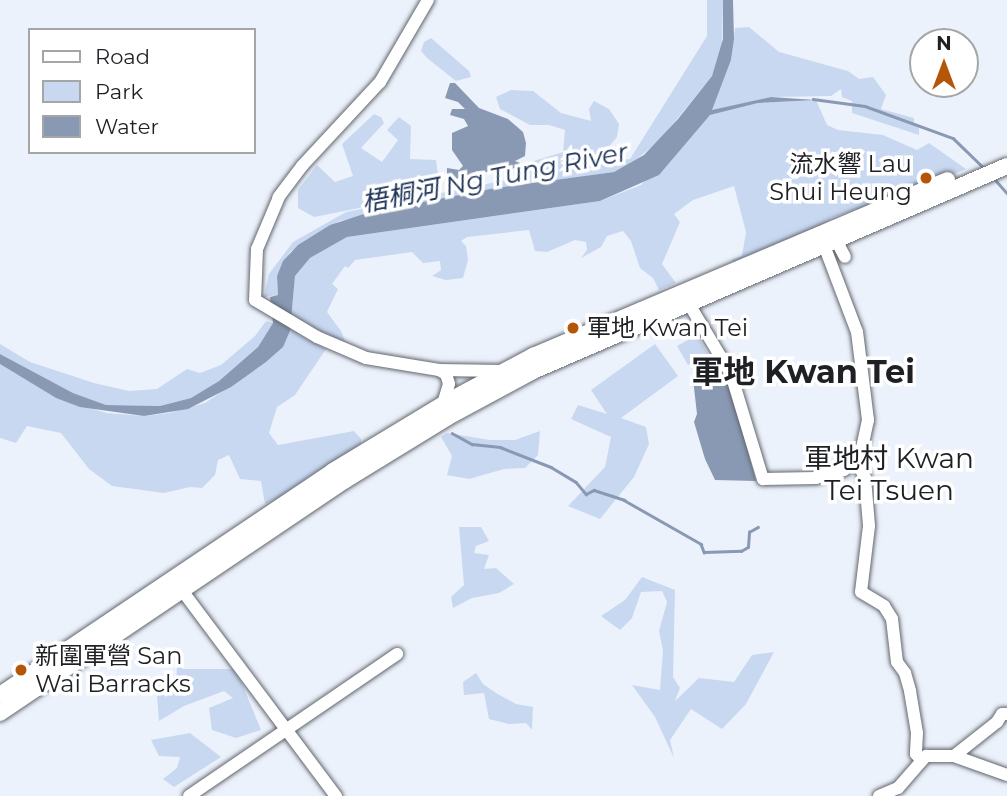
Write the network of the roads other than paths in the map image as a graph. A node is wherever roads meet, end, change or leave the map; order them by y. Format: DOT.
graph roads {
  1 [pos="428,0"];
  2 [pos="1001,163"];
  3 [pos="967,178"];
  4 [pos="830,243"];
  5 [pos="845,257"];
  6 [pos="689,304"];
  7 [pos="439,370"];
  8 [pos="503,371"];
  9 [pos="443,404"];
  10 [pos="856,460"];
  11 [pos="181,589"];
  12 [pos="397,654"];
  13 [pos="0,695"];
  14 [pos="0,713"];
  15 [pos="1007,715"];
  16 [pos="286,729"];
  17 [pos="954,756"];
  18 [pos="921,760"];
  19 [pos="1007,775"];
  20 [pos="896,792"];
  21 [pos="189,796"];
  22 [pos="336,796"];
  23 [pos="879,796"];
  1 -- 7 [label="street"];
  2 -- 3 [label="main road"];
  3 -- 4 [label="main road"];
  3 -- 8 [label="main road"];
  4 -- 5 [label="street"];
  4 -- 6 [label="main road"];
  4 -- 10 [label="street"];
  6 -- 10 [label="street"];
  6 -- 11 [label="main road"];
  7 -- 8 [label="street"];
  7 -- 9 [label="street"];
  8 -- 9 [label="main road"];
  9 -- 13 [label="main road"];
  10 -- 18 [label="street"];
  11 -- 14 [label="main road"];
  11 -- 16 [label="street"];
  12 -- 16 [label="street"];
  15 -- 17 [label="street"];
  16 -- 21 [label="street"];
  16 -- 22 [label="street"];
  17 -- 18 [label="street"];
  17 -- 19 [label="street"];
  18 -- 20 [label="street"];
  20 -- 23 [label="street"];
}
